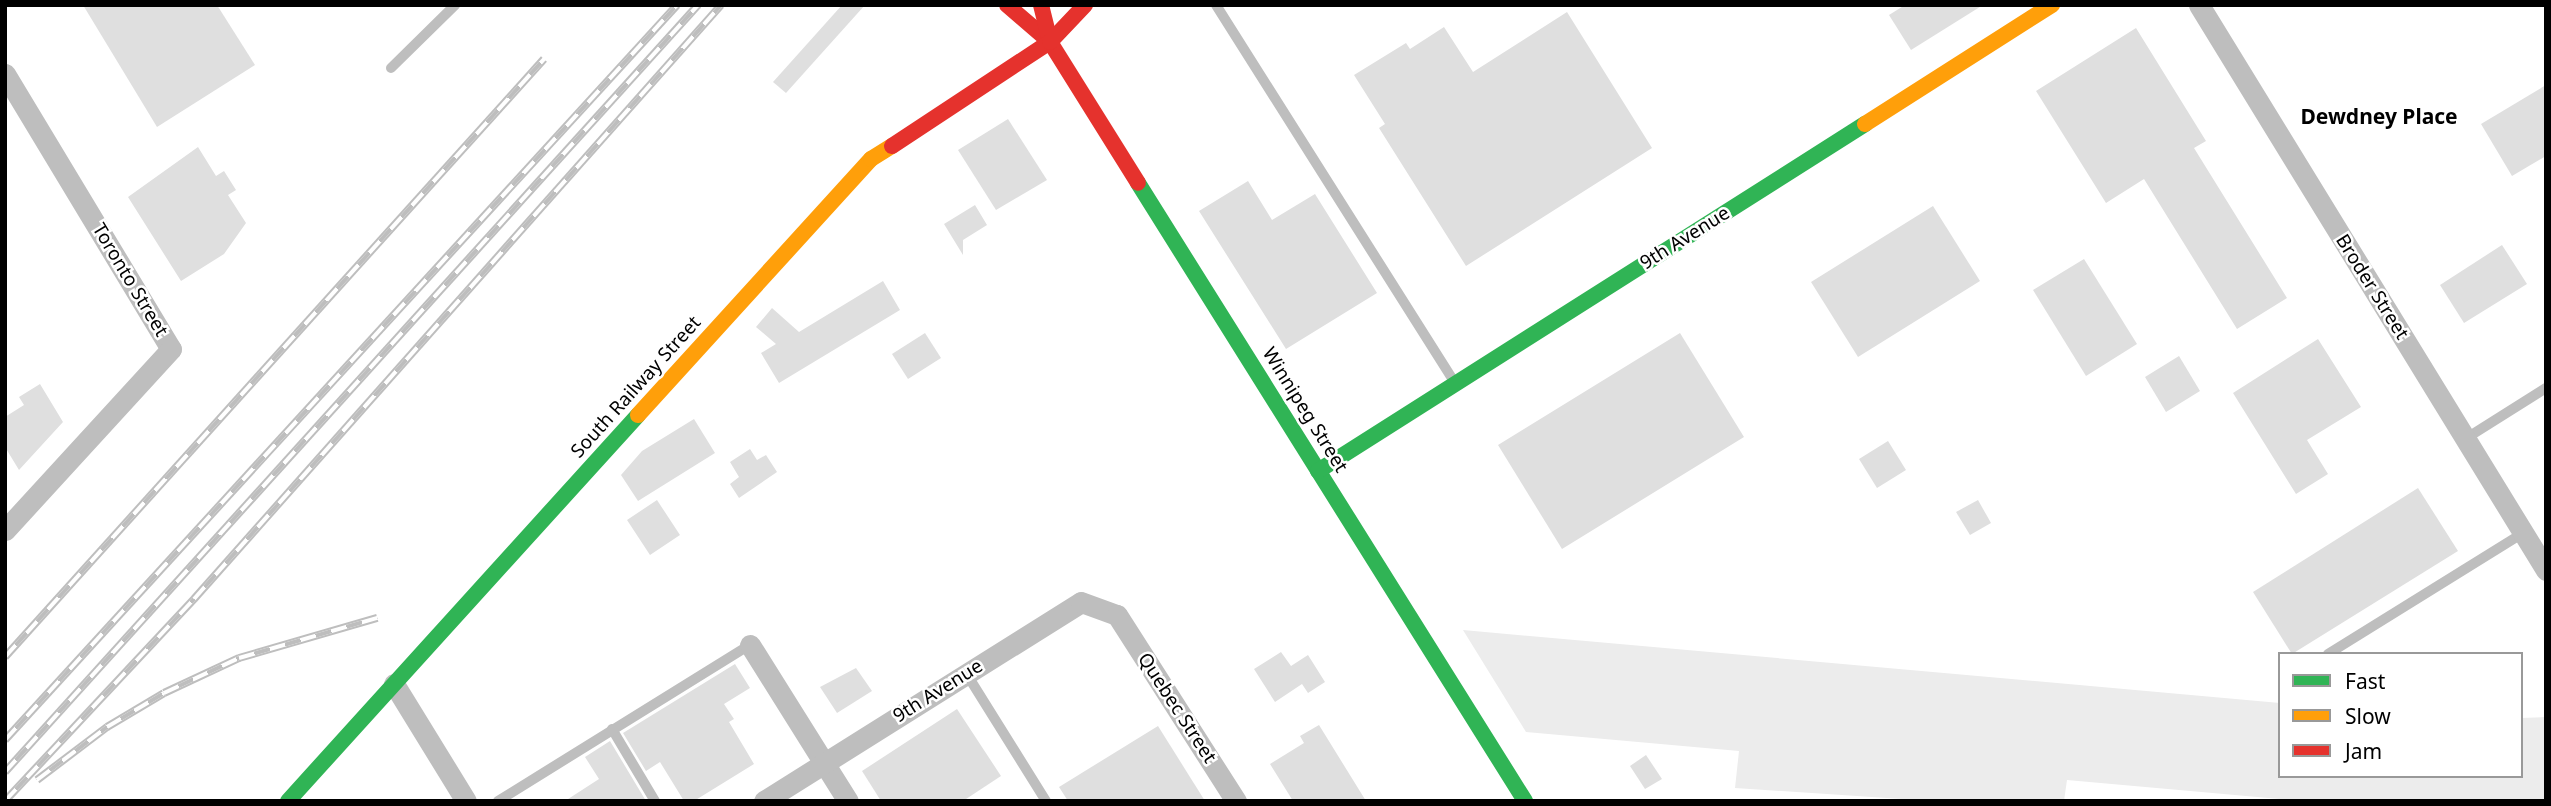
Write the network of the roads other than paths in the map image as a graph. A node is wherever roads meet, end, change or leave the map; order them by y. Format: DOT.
graph roads {
  1 [pos="455,5"];
  2 [pos="1007,5"];
  3 [pos="1041,5"];
  4 [pos="1084,5"];
  5 [pos="1216,5"];
  6 [pos="2052,5"];
  7 [pos="2199,5"];
  8 [pos="1050,42"];
  9 [pos="391,68"];
  10 [pos="5,74"];
  11 [pos="1455,384"];
  12 [pos="2546,388"];
  13 [pos="2465,439"];
  14 [pos="1318,471"];
  15 [pos="5,530"];
  16 [pos="2523,533"];
  17 [pos="2546,570"];
  18 [pos="1117,615"];
  19 [pos="750,645"];
  20 [pos="2331,652"];
  21 [pos="966,673"];
  22 [pos="394,684"];
  23 [pos="612,730"];
  24 [pos="825,763"];
  25 [pos="288,801"];
  26 [pos="466,801"];
  27 [pos="498,801"];
  28 [pos="655,801"];
  29 [pos="764,801"];
  30 [pos="848,801"];
  31 [pos="1046,801"];
  32 [pos="1236,801"];
  33 [pos="1525,801"];
  1 -- 9 [label="lane"];
  2 -- 8 [label="street, Winnipeg Street"];
  3 -- 8 [label="street, Winnipeg Street"];
  4 -- 8 [label="street, South Railway Street"];
  5 -- 11 [label="lane"];
  6 -- 11 [label="street, 9th Avenue"];
  7 -- 13 [label="street, Broder Street"];
  8 -- 14 [label="street, Winnipeg Street"];
  8 -- 22 [label="street, South Railway Street"];
  10 -- 15 [label="street, Toronto Street"];
  11 -- 14 [label="street, 9th Avenue"];
  12 -- 13 [label="lane"];
  13 -- 16 [label="street, Broder Street"];
  14 -- 33 [label="street, Winnipeg Street"];
  16 -- 17 [label="street, Broder Street"];
  16 -- 20 [label="lane"];
  18 -- 21 [label="street, 9th Avenue"];
  18 -- 32 [label="street, Quebec Street"];
  19 -- 23 [label="lane"];
  19 -- 24 [label="street"];
  21 -- 24 [label="street, 9th Avenue"];
  21 -- 31 [label="lane"];
  22 -- 25 [label="street, South Railway Street"];
  22 -- 26 [label="street"];
  23 -- 27 [label="lane"];
  23 -- 28 [label="lane"];
  24 -- 29 [label="street, 9th Avenue"];
  24 -- 30 [label="street"];
}
